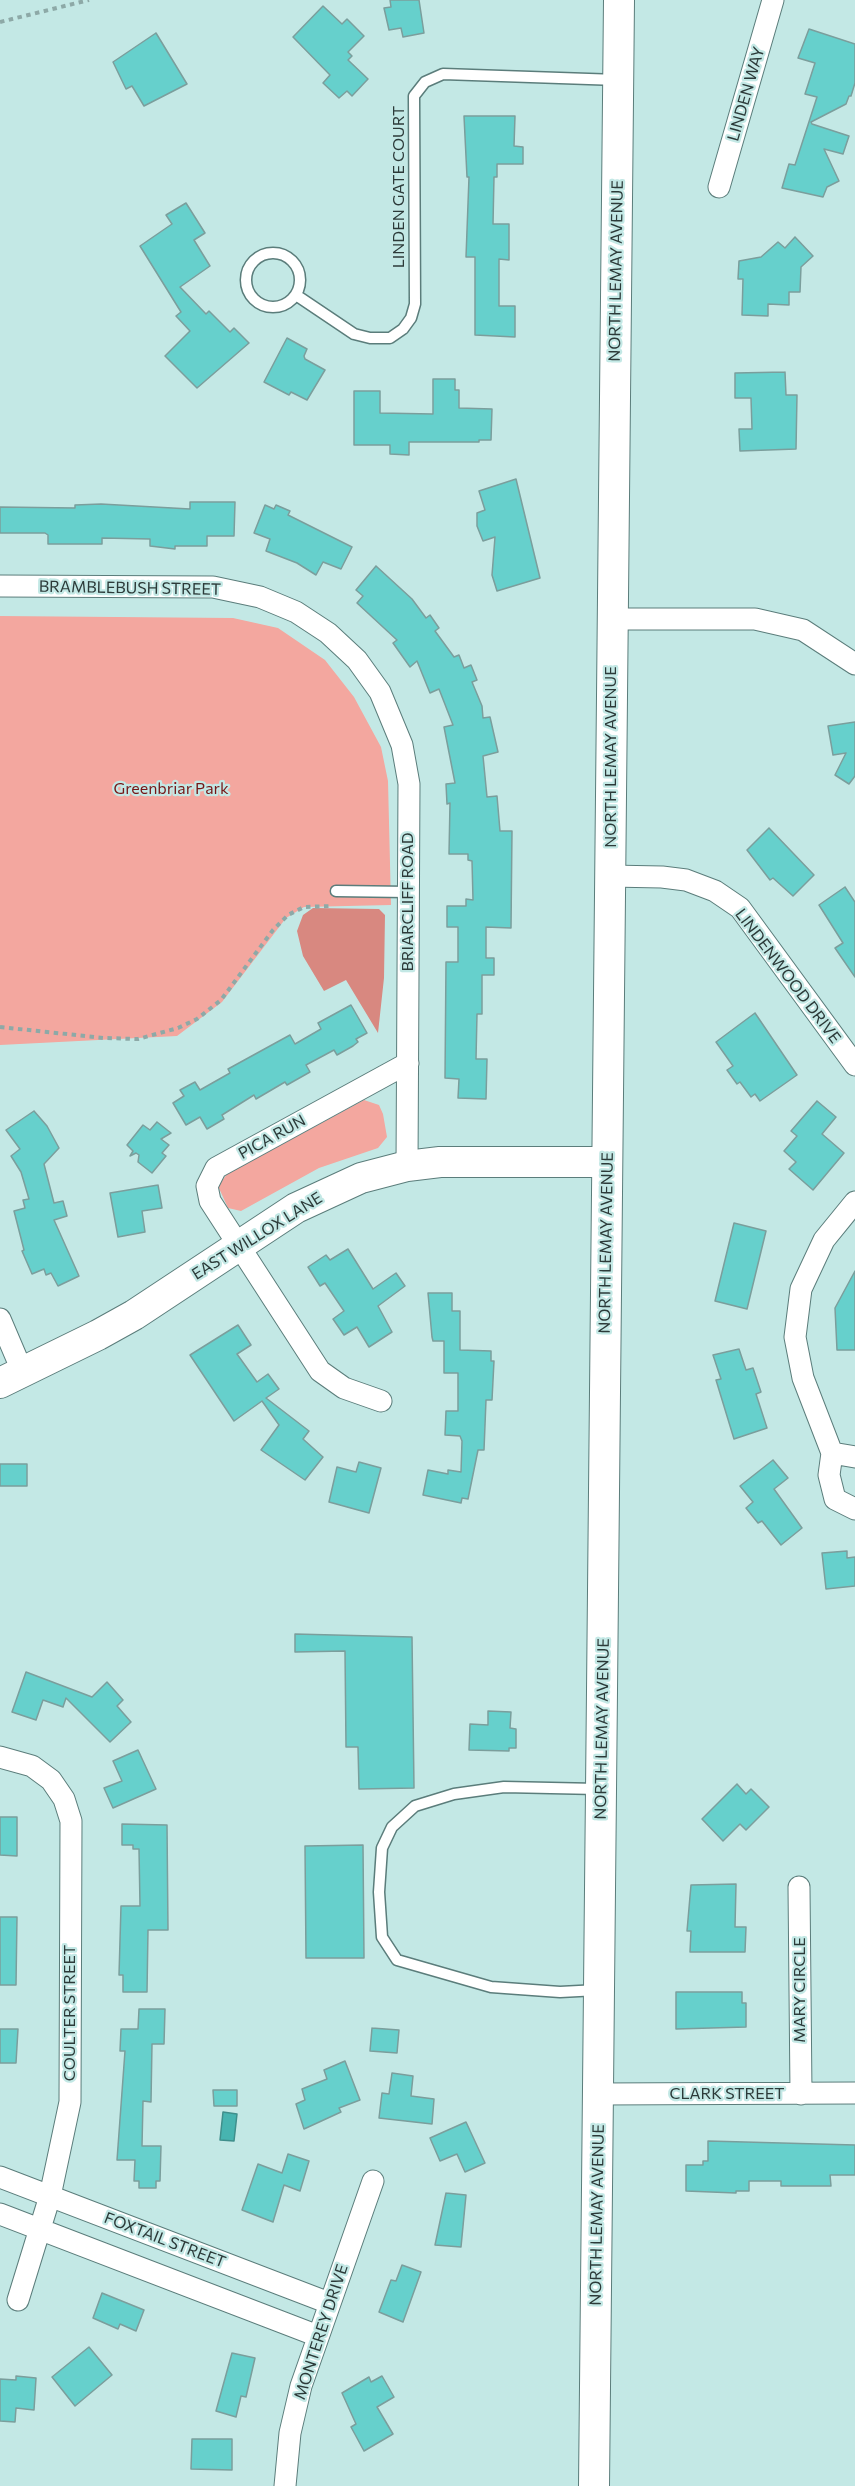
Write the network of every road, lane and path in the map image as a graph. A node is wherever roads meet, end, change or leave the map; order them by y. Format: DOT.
graph roads {
  1 [pos="89,0"];
  2 [pos="619,0"];
  3 [pos="773,0"];
  4 [pos="0,22"];
  5 [pos="618,80"];
  6 [pos="719,187"];
  7 [pos="296,296"];
  8 [pos="0,586"];
  9 [pos="612,619"];
  10 [pos="350,653"];
  11 [pos="855,664"];
  12 [pos="610,876"];
  13 [pos="336,891"];
  14 [pos="408,892"];
  15 [pos="336,906"];
  16 [pos="0,1027"];
  17 [pos="408,1063"];
  18 [pos="855,1065"];
  19 [pos="607,1162"];
  20 [pos="407,1166"];
  21 [pos="855,1202"];
  22 [pos="238,1247"];
  23 [pos="0,1319"];
  24 [pos="12,1378"];
  25 [pos="381,1401"];
  26 [pos="832,1453"];
  27 [pos="855,1457"];
  28 [pos="855,1509"];
  29 [pos="0,1757"];
  30 [pos="601,1789"];
  31 [pos="799,1887"];
  32 [pos="599,1990"];
  33 [pos="855,2093"];
  34 [pos="598,2094"];
  35 [pos="801,2094"];
  36 [pos="0,2177"];
  37 [pos="373,2181"];
  38 [pos="50,2196"];
  39 [pos="0,2214"];
  40 [pos="40,2229"];
  41 [pos="18,2300"];
  42 [pos="329,2303"];
  43 [pos="318,2336"];
  44 [pos="285,2486"];
  45 [pos="594,2486"];
  1 -- 4 [label="path"];
  2 -- 5 [label="main road, NORTH LEMAY AVENUE"];
  3 -- 6 [label="street, LINDEN WAY"];
  5 -- 7 [label="lane, LINDEN GATE COURT"];
  5 -- 9 [label="main road, NORTH LEMAY AVENUE"];
  7 -- 7 [label="lane"];
  8 -- 10 [label="street, BRAMBLEBUSH STREET"];
  9 -- 11 [label="street"];
  9 -- 12 [label="main road, NORTH LEMAY AVENUE"];
  10 -- 14 [label="street, BRIARCLIFF ROAD"];
  12 -- 18 [label="street, LINDENWOOD DRIVE"];
  12 -- 19 [label="main road, NORTH LEMAY AVENUE"];
  13 -- 14 [label="lane"];
  14 -- 17 [label="street, BRIARCLIFF ROAD"];
  15 -- 16 [label="path"];
  17 -- 20 [label="street, BRIARCLIFF ROAD"];
  17 -- 22 [label="street, PICA RUN"];
  19 -- 20 [label="main road, EAST WILLOX LANE"];
  19 -- 30 [label="main road, NORTH LEMAY AVENUE"];
  20 -- 22 [label="main road, EAST WILLOX LANE"];
  21 -- 26 [label="street"];
  22 -- 24 [label="main road, EAST WILLOX LANE"];
  22 -- 25 [label="street"];
  23 -- 24 [label="street"];
  26 -- 27 [label="street"];
  26 -- 28 [label="street"];
  29 -- 38 [label="street, COULTER STREET"];
  30 -- 32 [label="main road, NORTH LEMAY AVENUE"];
  30 -- 32 [label="lane"];
  31 -- 35 [label="street, MARY CIRCLE"];
  32 -- 34 [label="main road, NORTH LEMAY AVENUE"];
  33 -- 35 [label="street, CLARK STREET"];
  34 -- 35 [label="street, CLARK STREET"];
  34 -- 45 [label="main road, NORTH LEMAY AVENUE"];
  36 -- 38 [label="street, FOXTAIL STREET"];
  37 -- 42 [label="street, MONTEREY DRIVE"];
  38 -- 40 [label="street, COULTER STREET"];
  38 -- 42 [label="street, FOXTAIL STREET"];
  39 -- 40 [label="street"];
  40 -- 41 [label="street, COULTER STREET"];
  40 -- 43 [label="street"];
  42 -- 43 [label="street, MONTEREY DRIVE"];
  43 -- 44 [label="street, MONTEREY DRIVE"];
}
